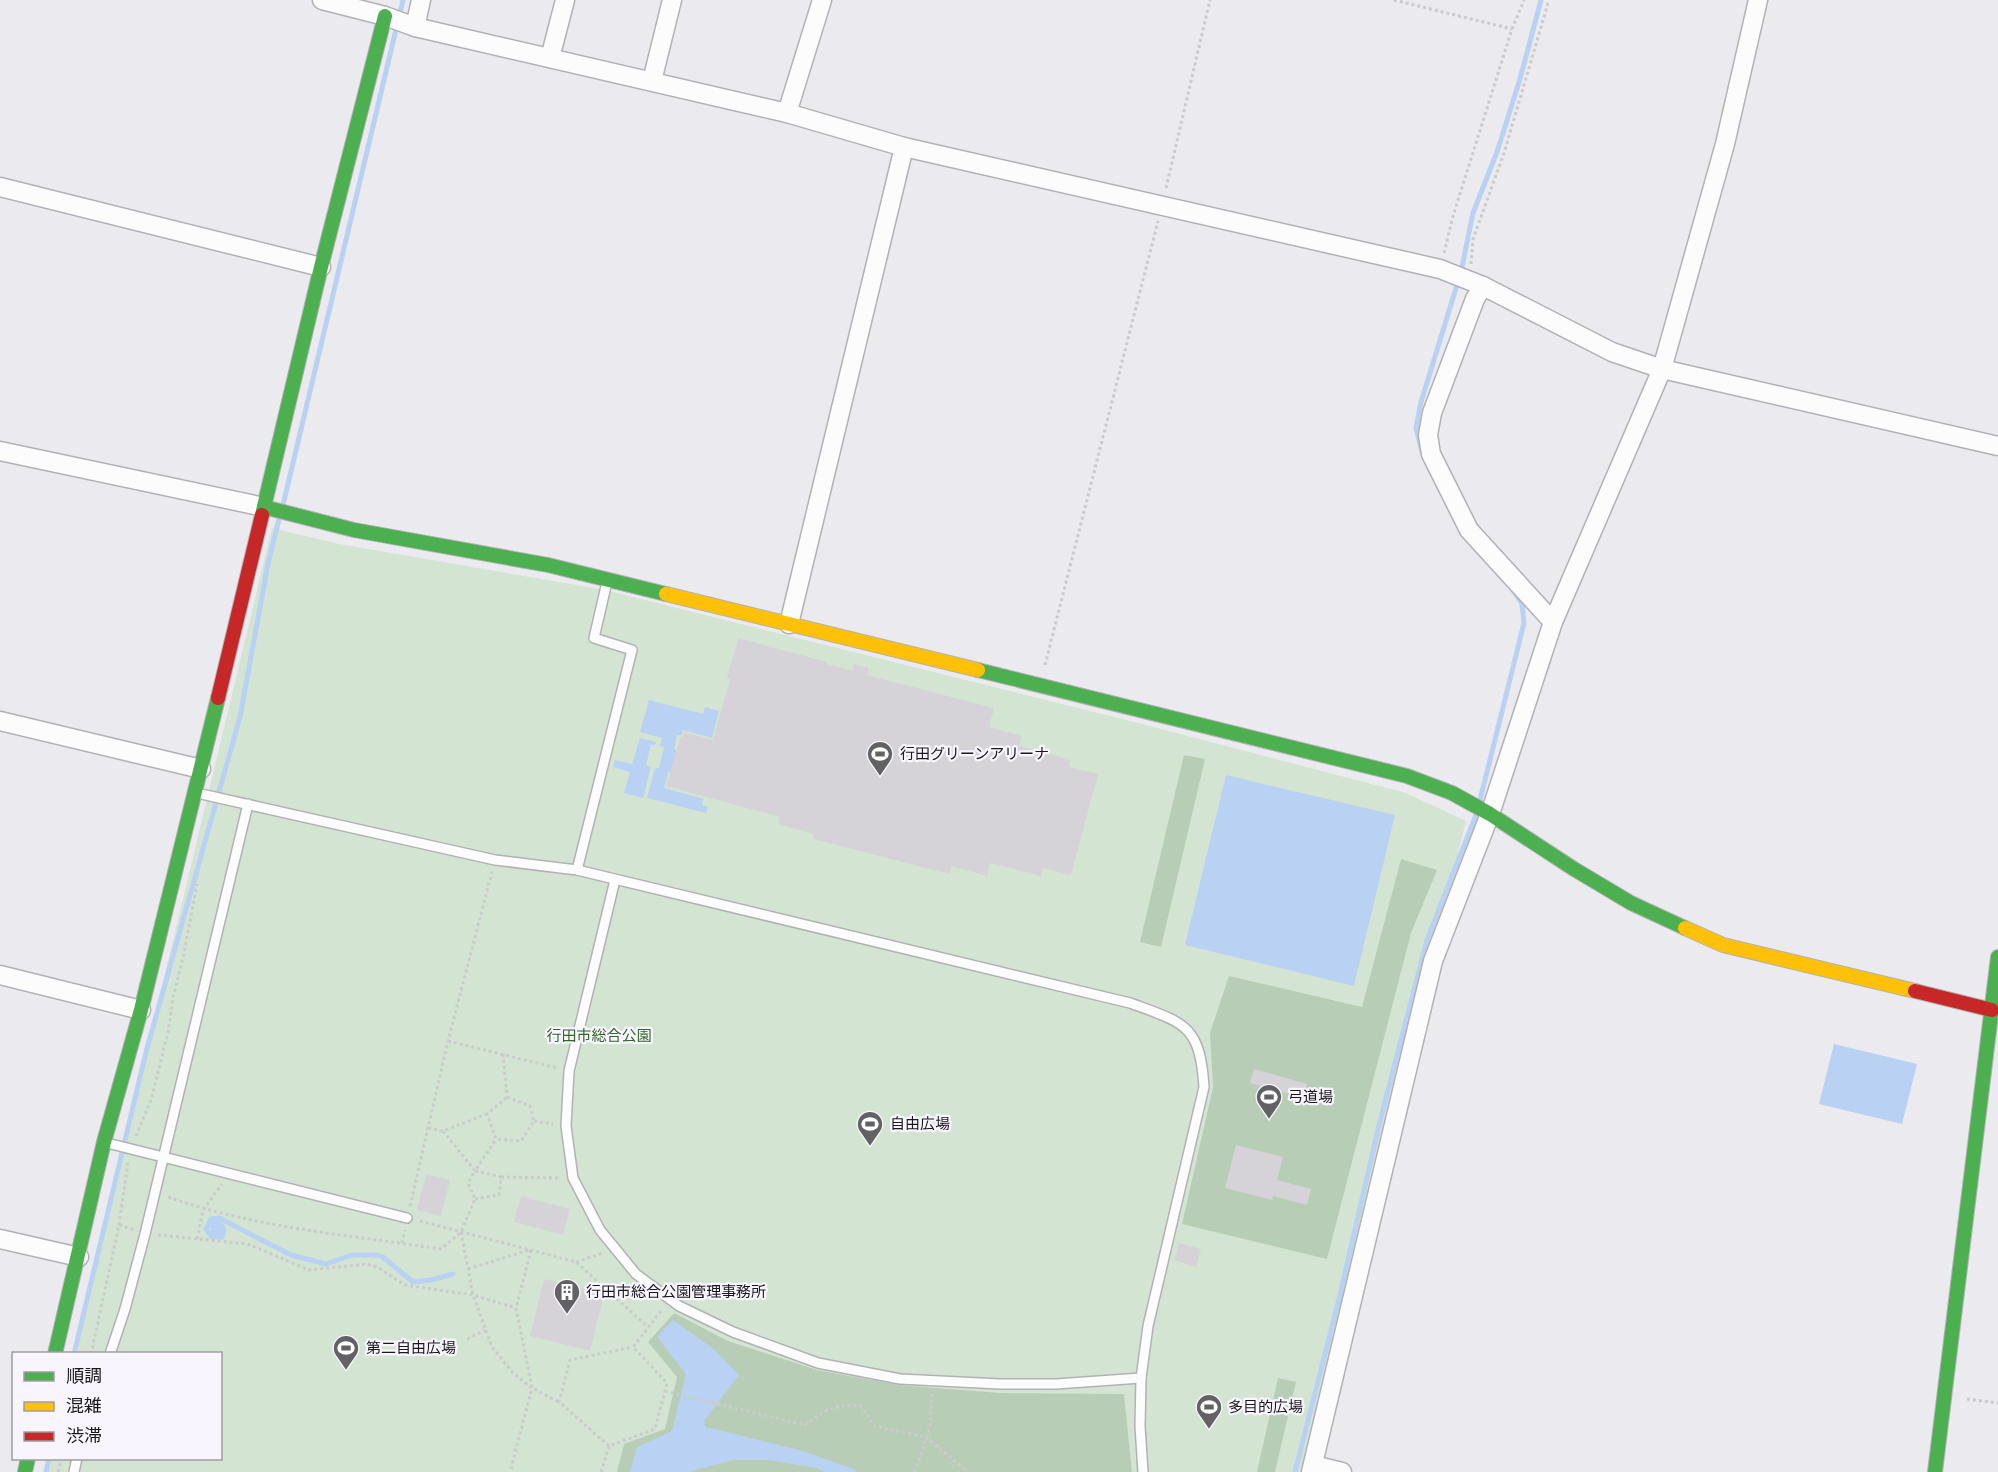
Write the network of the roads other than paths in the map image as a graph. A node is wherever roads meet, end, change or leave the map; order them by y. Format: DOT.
graph roads {
  1 [pos="322,0"];
  2 [pos="421,0"];
  3 [pos="565,0"];
  4 [pos="672,0"];
  5 [pos="822,0"];
  6 [pos="1758,0"];
  7 [pos="385,16"];
  8 [pos="415,27"];
  9 [pos="550,58"];
  10 [pos="652,81"];
  11 [pos="787,112"];
  12 [pos="904,147"];
  13 [pos="0,188"];
  14 [pos="321,267"];
  15 [pos="1476,283"];
  16 [pos="1662,369"];
  17 [pos="1998,446"];
  18 [pos="0,451"];
  19 [pos="264,507"];
  20 [pos="608,579"];
  21 [pos="1553,622"];
  22 [pos="789,624"];
  23 [pos="0,721"];
  24 [pos="201,769"];
  25 [pos="195,792"];
  26 [pos="249,804"];
  27 [pos="1490,814"];
  28 [pos="577,870"];
  29 [pos="615,880"];
  30 [pos="1998,957"];
  31 [pos="0,975"];
  32 [pos="141,1010"];
  33 [pos="1992,1010"];
  34 [pos="104,1142"];
  35 [pos="164,1158"];
  36 [pos="407,1218"];
  37 [pos="0,1239"];
  38 [pos="79,1257"];
  39 [pos="55,1352"];
  40 [pos="110,1352"];
  41 [pos="1141,1378"];
  42 [pos="1312,1468"];
  43 [pos="1143,1472"];
  44 [pos="1342,1472"];
  45 [pos="1935,1472"];
  1 -- 7 [label="street"];
  2 -- 8 [label="street"];
  3 -- 9 [label="street"];
  4 -- 10 [label="street"];
  5 -- 11 [label="street"];
  6 -- 16 [label="street"];
  7 -- 8 [label="street"];
  7 -- 14 [label="street"];
  8 -- 9 [label="street"];
  9 -- 10 [label="street"];
  10 -- 11 [label="street"];
  11 -- 12 [label="street"];
  12 -- 15 [label="street"];
  12 -- 22 [label="street"];
  13 -- 14 [label="street"];
  14 -- 19 [label="street"];
  15 -- 16 [label="street"];
  15 -- 21 [label="street"];
  16 -- 17 [label="street"];
  16 -- 21 [label="street"];
  18 -- 19 [label="street"];
  19 -- 20 [label="street"];
  19 -- 24 [label="street"];
  20 -- 22 [label="street"];
  20 -- 28 [label="lane"];
  21 -- 27 [label="street"];
  22 -- 27 [label="street"];
  23 -- 24 [label="street"];
  24 -- 25 [label="street"];
  25 -- 26 [label="lane"];
  25 -- 32 [label="street"];
  26 -- 28 [label="lane"];
  26 -- 35 [label="lane"];
  27 -- 33 [label="street"];
  27 -- 42 [label="street"];
  28 -- 29 [label="lane"];
  29 -- 41 [label="lane"];
  29 -- 41 [label="lane"];
  30 -- 33 [label="street"];
  31 -- 32 [label="street"];
  32 -- 34 [label="street"];
  33 -- 45 [label="street"];
  34 -- 35 [label="lane"];
  34 -- 38 [label="street"];
  35 -- 36 [label="lane"];
  35 -- 40 [label="lane"];
  37 -- 38 [label="street"];
  38 -- 39 [label="street"];
  41 -- 43 [label="lane"];
  42 -- 44 [label="street"];
}
